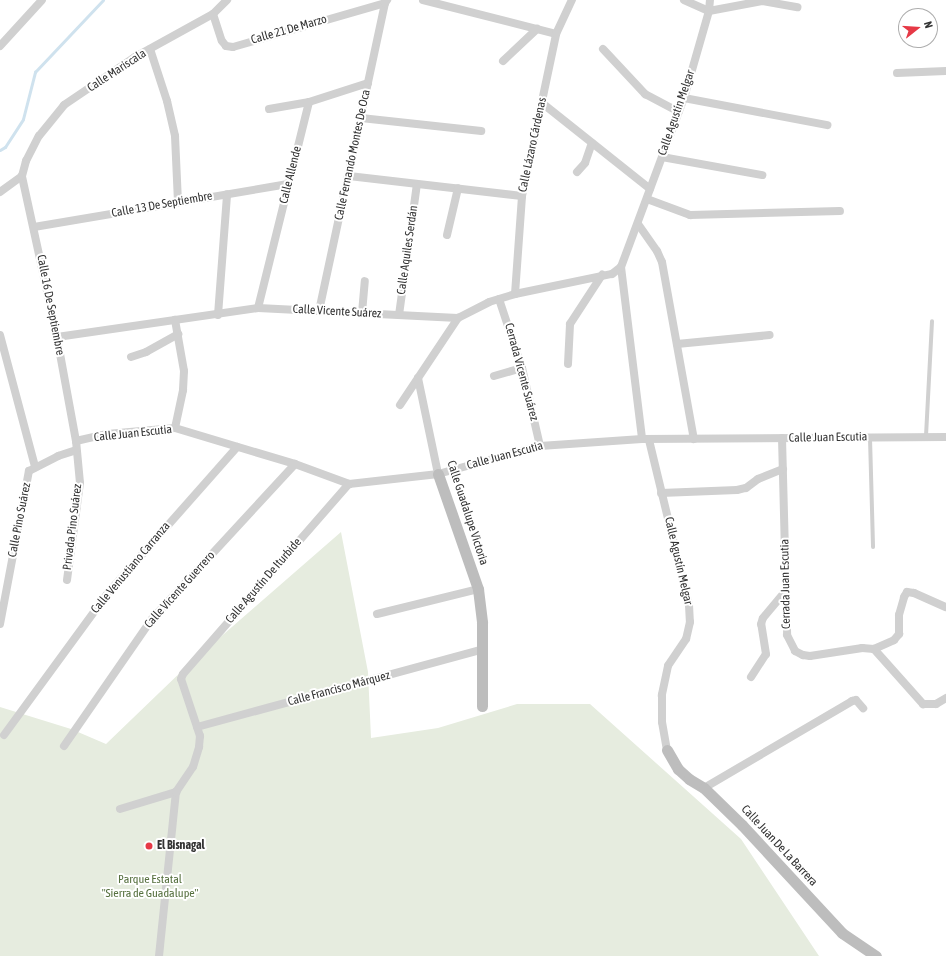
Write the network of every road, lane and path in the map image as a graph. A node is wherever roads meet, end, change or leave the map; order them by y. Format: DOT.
graph roads {
  1 [pos="42,0"];
  2 [pos="227,0"];
  3 [pos="423,0"];
  4 [pos="572,0"];
  5 [pos="684,0"];
  6 [pos="710,0"];
  7 [pos="386,1"];
  8 [pos="797,7"];
  9 [pos="709,10"];
  10 [pos="213,14"];
  11 [pos="537,29"];
  12 [pos="556,34"];
  13 [pos="0,46"];
  14 [pos="150,49"];
  15 [pos="603,49"];
  16 [pos="503,61"];
  17 [pos="946,71"];
  18 [pos="897,73"];
  19 [pos="368,84"];
  20 [pos="684,98"];
  21 [pos="309,102"];
  22 [pos="542,103"];
  23 [pos="269,109"];
  24 [pos="679,112"];
  25 [pos="361,118"];
  26 [pos="827,125"];
  27 [pos="481,131"];
  28 [pos="592,143"];
  29 [pos="662,157"];
  30 [pos="26,161"];
  31 [pos="577,172"];
  32 [pos="22,176"];
  33 [pos="349,176"];
  34 [pos="762,176"];
  35 [pos="289,184"];
  36 [pos="417,184"];
  37 [pos="458,188"];
  38 [pos="650,189"];
  39 [pos="0,192"];
  40 [pos="227,194"];
  41 [pos="522,196"];
  42 [pos="647,199"];
  43 [pos="178,202"];
  44 [pos="840,211"];
  45 [pos="638,224"];
  46 [pos="34,226"];
  47 [pos="447,235"];
  48 [pos="621,267"];
  49 [pos="602,275"];
  50 [pos="365,281"];
  51 [pos="515,294"];
  52 [pos="500,299"];
  53 [pos="258,308"];
  54 [pos="319,311"];
  55 [pos="362,313"];
  56 [pos="218,315"];
  57 [pos="399,315"];
  58 [pos="458,318"];
  59 [pos="175,320"];
  60 [pos="932,321"];
  61 [pos="178,334"];
  62 [pos="0,335"];
  63 [pos="770,335"];
  64 [pos="57,337"];
  65 [pos="677,344"];
  66 [pos="131,357"];
  67 [pos="568,364"];
  68 [pos="522,368"];
  69 [pos="494,376"];
  70 [pos="418,378"];
  71 [pos="400,405"];
  72 [pos="175,428"];
  73 [pos="926,436"];
  74 [pos="870,437"];
  75 [pos="946,437"];
  76 [pos="782,438"];
  77 [pos="645,439"];
  78 [pos="694,439"];
  79 [pos="76,445"];
  80 [pos="540,446"];
  81 [pos="237,447"];
  82 [pos="296,464"];
  83 [pos="35,467"];
  84 [pos="783,469"];
  85 [pos="438,474"];
  86 [pos="349,484"];
  87 [pos="661,494"];
  88 [pos="873,547"];
  89 [pos="67,580"];
  90 [pos="478,589"];
  91 [pos="786,591"];
  92 [pos="946,607"];
  93 [pos="377,614"];
  94 [pos="0,624"];
  95 [pos="874,649"];
  96 [pos="481,650"];
  97 [pos="751,677"];
  98 [pos="946,698"];
  99 [pos="482,706"];
  100 [pos="863,708"];
  101 [pos="197,728"];
  102 [pos="4,735"];
  103 [pos="64,746"];
  104 [pos="667,750"];
  105 [pos="704,788"];
  106 [pos="176,792"];
  107 [pos="120,809"];
  108 [pos="159,956"];
  109 [pos="876,956"];
  1 -- 13 [label="street"];
  2 -- 10 [label="street, Calle Mariscala"];
  3 -- 11 [label="street"];
  4 -- 12 [label="street, Calle Lázaro Cárdenas"];
  5 -- 9 [label="street"];
  6 -- 9 [label="street, Calle Agustín Melgar"];
  7 -- 10 [label="street, Calle 21 De Marzo"];
  7 -- 19 [label="street, Calle Fernando Montes De Oca"];
  8 -- 9 [label="street"];
  9 -- 20 [label="street, Calle Agustín Melgar"];
  10 -- 14 [label="street, Calle Mariscala"];
  11 -- 12 [label="street"];
  11 -- 16 [label="street"];
  12 -- 22 [label="street, Calle Lázaro Cárdenas"];
  14 -- 30 [label="street, Calle Mariscala"];
  14 -- 43 [label="street"];
  15 -- 24 [label="street"];
  17 -- 18 [label="street"];
  19 -- 21 [label="street"];
  19 -- 25 [label="street, Calle Fernando Montes De Oca"];
  20 -- 24 [label="street, Calle Agustín Melgar"];
  20 -- 26 [label="street"];
  21 -- 23 [label="street"];
  21 -- 35 [label="street, Calle Allende"];
  22 -- 28 [label="street"];
  22 -- 41 [label="street, Calle Lázaro Cárdenas"];
  24 -- 29 [label="street, Calle Agustín Melgar"];
  25 -- 27 [label="street"];
  25 -- 33 [label="street, Calle Fernando Montes De Oca"];
  28 -- 31 [label="street"];
  28 -- 38 [label="street"];
  29 -- 34 [label="street"];
  29 -- 38 [label="street, Calle Agustín Melgar"];
  30 -- 32 [label="street, Calle 16 De Septiembre"];
  32 -- 39 [label="street"];
  32 -- 46 [label="street, Calle 16 De Septiembre"];
  33 -- 36 [label="street"];
  33 -- 54 [label="street, Calle Fernando Montes De Oca"];
  35 -- 40 [label="street, Calle 13 De Septiembre"];
  35 -- 53 [label="street, Calle Allende"];
  36 -- 37 [label="street"];
  36 -- 57 [label="street, Calle Aquiles Serdán"];
  37 -- 41 [label="street"];
  37 -- 47 [label="street"];
  38 -- 42 [label="street, Calle Agustín Melgar"];
  40 -- 43 [label="street, Calle 13 De Septiembre"];
  40 -- 56 [label="street"];
  41 -- 51 [label="street, Calle Lázaro Cárdenas"];
  42 -- 44 [label="street"];
  42 -- 45 [label="street, Calle Agustín Melgar"];
  43 -- 46 [label="street, Calle 13 De Septiembre"];
  45 -- 48 [label="street, Calle Agustín Melgar"];
  45 -- 65 [label="street"];
  46 -- 64 [label="street, Calle 16 De Septiembre"];
  48 -- 49 [label="street"];
  48 -- 77 [label="street, Calle Agustín Melgar"];
  49 -- 51 [label="street"];
  49 -- 67 [label="street"];
  50 -- 55 [label="street"];
  51 -- 52 [label="street"];
  52 -- 58 [label="street"];
  52 -- 68 [label="street, Cerrada Vicente Suárez"];
  53 -- 54 [label="street, Calle Vicente Suárez"];
  53 -- 56 [label="street, Calle Vicente Suárez"];
  54 -- 55 [label="street, Calle Vicente Suárez"];
  55 -- 57 [label="street, Calle Vicente Suárez"];
  56 -- 59 [label="street, Calle Vicente Suárez"];
  57 -- 58 [label="street, Calle Vicente Suárez"];
  58 -- 70 [label="street"];
  59 -- 61 [label="street"];
  59 -- 64 [label="street, Calle Vicente Suárez"];
  60 -- 73 [label="lane"];
  61 -- 66 [label="street"];
  61 -- 72 [label="street"];
  62 -- 83 [label="street, Calle Pino Suárez"];
  63 -- 65 [label="street"];
  64 -- 79 [label="street, Calle 16 De Septiembre"];
  65 -- 78 [label="street"];
  68 -- 69 [label="street"];
  68 -- 80 [label="street, Cerrada Vicente Suárez"];
  70 -- 71 [label="street"];
  70 -- 85 [label="street, Calle Guadalupe Victoria"];
  72 -- 79 [label="street, Calle Juan Escutia"];
  72 -- 81 [label="street, Calle Juan Escutia"];
  73 -- 74 [label="street, Calle Juan Escutia"];
  73 -- 75 [label="street, Calle Juan Escutia"];
  74 -- 76 [label="street, Calle Juan Escutia"];
  74 -- 88 [label="lane"];
  76 -- 78 [label="street, Calle Juan Escutia"];
  76 -- 84 [label="street, Cerrada Juan Escutia"];
  77 -- 78 [label="street, Calle Juan Escutia"];
  77 -- 80 [label="street, Calle Juan Escutia"];
  77 -- 87 [label="street, Calle Agustín Melgar"];
  79 -- 83 [label="street, Calle Pino Suárez"];
  79 -- 89 [label="street, Privada Pino Suárez"];
  80 -- 85 [label="street, Calle Juan Escutia"];
  81 -- 82 [label="street, Calle Juan Escutia"];
  81 -- 102 [label="street, Calle Venustiano Carranza"];
  82 -- 86 [label="street, Calle Juan Escutia"];
  82 -- 103 [label="street, Calle Vicente Guerrero"];
  83 -- 94 [label="street, Calle Pino Suárez"];
  84 -- 87 [label="street"];
  84 -- 91 [label="street, Cerrada Juan Escutia"];
  85 -- 86 [label="street, Calle Juan Escutia"];
  85 -- 90 [label="street, Calle Guadalupe Victoria"];
  86 -- 101 [label="street, Calle Agustín De Iturbide"];
  87 -- 104 [label="street, Calle Agustín Melgar"];
  90 -- 93 [label="street"];
  90 -- 96 [label="street, Calle Guadalupe Victoria"];
  91 -- 95 [label="street, Cerrada Juan Escutia"];
  91 -- 97 [label="street"];
  92 -- 95 [label="street, Cerrada Juan Escutia"];
  95 -- 98 [label="street"];
  96 -- 99 [label="street, Calle Guadalupe Victoria"];
  96 -- 101 [label="street, Calle Francisco Márquez"];
  100 -- 105 [label="street"];
  101 -- 106 [label="street"];
  104 -- 105 [label="street, Calle Juan De La Barrera"];
  105 -- 109 [label="street, Calle Juan De La Barrera"];
  106 -- 107 [label="street"];
  106 -- 108 [label="street"];
}
